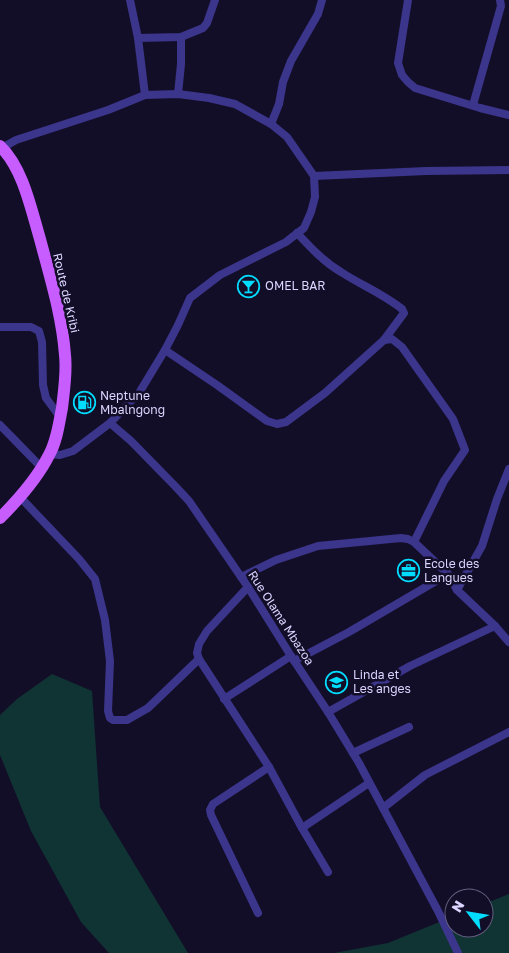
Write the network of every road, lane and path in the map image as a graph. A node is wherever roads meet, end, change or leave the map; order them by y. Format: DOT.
graph roads {
  1 [pos="130,0"];
  2 [pos="215,0"];
  3 [pos="322,0"];
  4 [pos="408,0"];
  5 [pos="500,0"];
  6 [pos="181,37"];
  7 [pos="138,38"];
  8 [pos="178,94"];
  9 [pos="145,95"];
  10 [pos="473,105"];
  11 [pos="509,115"];
  12 [pos="271,124"];
  13 [pos="1,147"];
  14 [pos="509,170"];
  15 [pos="314,176"];
  16 [pos="297,233"];
  17 [pos="0,327"];
  18 [pos="384,340"];
  19 [pos="165,350"];
  20 [pos="60,417"];
  21 [pos="110,424"];
  22 [pos="0,425"];
  23 [pos="50,454"];
  24 [pos="42,468"];
  25 [pos="509,469"];
  26 [pos="20,497"];
  27 [pos="0,518"];
  28 [pos="414,542"];
  29 [pos="448,574"];
  30 [pos="241,577"];
  31 [pos="248,587"];
  32 [pos="457,590"];
  33 [pos="495,626"];
  34 [pos="508,639"];
  35 [pos="292,658"];
  36 [pos="199,659"];
  37 [pos="224,699"];
  38 [pos="328,712"];
  39 [pos="409,727"];
  40 [pos="509,732"];
  41 [pos="353,753"];
  42 [pos="269,767"];
  43 [pos="369,783"];
  44 [pos="383,808"];
  45 [pos="302,828"];
  46 [pos="328,872"];
  47 [pos="258,912"];
  48 [pos="458,953"];
  1 -- 7 [label="street"];
  2 -- 6 [label="street"];
  3 -- 12 [label="street"];
  4 -- 10 [label="street"];
  5 -- 10 [label="street"];
  6 -- 7 [label="street"];
  6 -- 8 [label="street"];
  7 -- 9 [label="street"];
  8 -- 9 [label="street"];
  8 -- 12 [label="street"];
  9 -- 13 [label="street"];
  10 -- 11 [label="street"];
  12 -- 15 [label="street"];
  13 -- 20 [label="main road, Route de Kribi"];
  14 -- 15 [label="street"];
  15 -- 16 [label="street"];
  16 -- 18 [label="street"];
  16 -- 19 [label="street"];
  17 -- 20 [label="street"];
  18 -- 19 [label="street"];
  18 -- 28 [label="street"];
  19 -- 21 [label="street"];
  20 -- 23 [label="main road, Route de Kribi"];
  21 -- 23 [label="street"];
  21 -- 30 [label="street, Rue Olama Mbazoa"];
  22 -- 24 [label="street"];
  23 -- 24 [label="main road, Route de Kribi"];
  24 -- 26 [label="main road, Route de Kribi"];
  25 -- 32 [label="street"];
  26 -- 27 [label="main road, Route de Kribi"];
  26 -- 36 [label="street"];
  28 -- 29 [label="street"];
  28 -- 30 [label="street"];
  29 -- 32 [label="street"];
  29 -- 35 [label="street"];
  30 -- 31 [label="street, Rue Olama Mbazoa"];
  31 -- 35 [label="street, Rue Olama Mbazoa"];
  31 -- 36 [label="street"];
  32 -- 33 [label="street"];
  33 -- 34 [label="street"];
  33 -- 38 [label="street"];
  35 -- 37 [label="street"];
  35 -- 38 [label="street, Rue Olama Mbazoa"];
  36 -- 37 [label="street"];
  37 -- 42 [label="street"];
  38 -- 41 [label="street, Rue Olama Mbazoa"];
  39 -- 41 [label="street"];
  40 -- 44 [label="street"];
  41 -- 43 [label="street, Rue Olama Mbazoa"];
  42 -- 45 [label="street"];
  42 -- 47 [label="street"];
  43 -- 44 [label="street, Rue Olama Mbazoa"];
  43 -- 45 [label="street"];
  44 -- 48 [label="street, Rue Olama Mbazoa"];
  45 -- 46 [label="street"];
}
